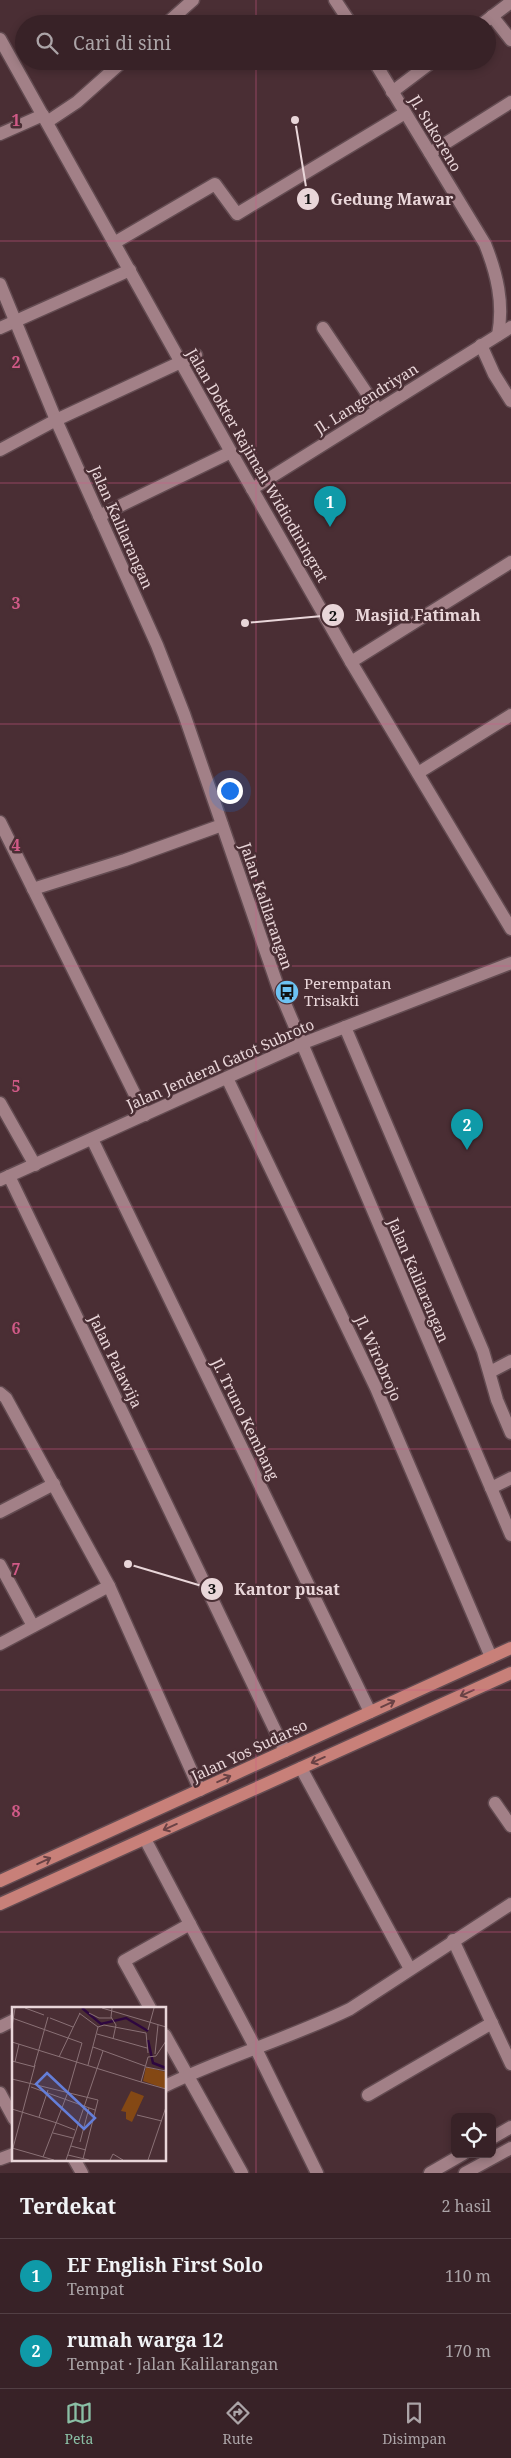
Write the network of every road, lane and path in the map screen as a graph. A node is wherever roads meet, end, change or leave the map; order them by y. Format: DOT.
graph roads {
  1 [pos="193,0"];
  2 [pos="335,0"];
  3 [pos="511,2"];
  4 [pos="176,15"];
  5 [pos="345,15"];
  6 [pos="494,15"];
  7 [pos="496,28"];
  8 [pos="0,39"];
  9 [pos="511,40"];
  10 [pos="15,65"];
  11 [pos="18,70"];
  12 [pos="113,70"];
  13 [pos="379,70"];
  14 [pos="421,70"];
  15 [pos="392,92"];
  16 [pos="511,102"];
  17 [pos="405,113"];
  18 [pos="45,118"];
  19 [pos="0,134"];
  20 [pos="430,153"];
  21 [pos="114,243"];
  22 [pos="130,270"];
  23 [pos="0,284"];
  24 [pos="14,321"];
  25 [pos="511,327"];
  26 [pos="0,328"];
  27 [pos="323,328"];
  28 [pos="498,335"];
  29 [pos="481,345"];
  30 [pos="196,355"];
  31 [pos="181,363"];
  32 [pos="511,401"];
  33 [pos="378,410"];
  34 [pos="56,420"];
  35 [pos="0,450"];
  36 [pos="231,452"];
  37 [pos="252,488"];
  38 [pos="99,516"];
  39 [pos="511,562"];
  40 [pos="352,662"];
  41 [pos="511,715"];
  42 [pos="418,773"];
  43 [pos="0,822"];
  44 [pos="222,825"];
  45 [pos="33,889"];
  46 [pos="511,929"];
  47 [pos="511,962"];
  48 [pos="345,1027"];
  49 [pos="301,1044"];
  50 [pos="226,1078"];
  51 [pos="0,1103"];
  52 [pos="145,1115"];
  53 [pos="92,1139"];
  54 [pos="35,1164"];
  55 [pos="4,1178"];
  56 [pos="511,1361"];
  57 [pos="490,1372"];
  58 [pos="0,1393"];
  59 [pos="511,1432"];
  60 [pos="511,1478"];
  61 [pos="54,1484"];
  62 [pos="491,1488"];
  63 [pos="0,1512"];
  64 [pos="511,1535"];
  65 [pos="0,1565"];
  66 [pos="109,1586"];
  67 [pos="32,1626"];
  68 [pos="0,1644"];
  69 [pos="511,1648"];
  70 [pos="490,1657"];
  71 [pos="511,1673"];
  72 [pos="370,1712"];
  73 [pos="284,1751"];
  74 [pos="301,1768"];
  75 [pos="200,1790"];
  76 [pos="496,1803"];
  77 [pos="511,1826"];
  78 [pos="145,1839"];
  79 [pos="0,1882"];
  80 [pos="0,1904"];
  81 [pos="511,1904"];
  82 [pos="190,1924"];
  83 [pos="453,1940"];
  84 [pos="410,1969"];
  85 [pos="149,2007"];
  86 [pos="12,2021"];
  87 [pos="492,2023"];
  88 [pos="0,2027"];
  89 [pos="166,2036"];
  90 [pos="255,2047"];
  91 [pos="511,2064"];
  92 [pos="188,2075"];
  93 [pos="166,2086"];
  94 [pos="0,2092"];
  95 [pos="368,2095"];
  96 [pos="12,2115"];
  97 [pos="511,2128"];
  98 [pos="496,2136"];
  99 [pos="511,2148"];
  100 [pos="12,2155"];
  101 [pos="456,2158"];
  102 [pos="0,2159"];
  103 [pos="75,2160"];
  104 [pos="82,2173"];
  105 [pos="242,2173"];
  106 [pos="317,2173"];
  107 [pos="430,2173"];
  108 [pos="466,2173"];
  1 -- 4 [label="street"];
  2 -- 5 [label="street"];
  3 -- 6 [label="street"];
  7 -- 9 [label="street"];
  8 -- 10 [label="street, Jalan Dokter Rajiman Widiodiningrat"];
  11 -- 18 [label="street, Jalan Dokter Rajiman Widiodiningrat"];
  12 -- 18 [label="street"];
  13 -- 15 [label="street, Jl. Sukoreno"];
  14 -- 15 [label="street"];
  15 -- 17 [label="street, Jl. Sukoreno"];
  16 -- 20 [label="street"];
  17 -- 20 [label="street, Jl. Sukoreno"];
  17 -- 21 [label="street"];
  18 -- 19 [label="street"];
  18 -- 21 [label="street, Jalan Dokter Rajiman Widiodiningrat"];
  20 -- 28 [label="street, Jl. Sukoreno"];
  21 -- 22 [label="street, Jalan Dokter Rajiman Widiodiningrat"];
  22 -- 24 [label="street"];
  22 -- 31 [label="street, Jalan Dokter Rajiman Widiodiningrat"];
  23 -- 24 [label="street, Jalan Kalilarangan"];
  24 -- 26 [label="street"];
  24 -- 34 [label="street, Jalan Kalilarangan"];
  25 -- 28 [label="street, Jl. Langendriyan"];
  27 -- 33 [label="street"];
  28 -- 29 [label="street, Jl. Langendriyan"];
  29 -- 32 [label="street"];
  29 -- 33 [label="street, Jl. Langendriyan"];
  30 -- 31 [label="street"];
  31 -- 34 [label="street"];
  31 -- 36 [label="street, Jalan Dokter Rajiman Widiodiningrat"];
  33 -- 37 [label="street, Jl. Langendriyan"];
  34 -- 35 [label="street"];
  34 -- 38 [label="street, Jalan Kalilarangan"];
  36 -- 37 [label="street, Jalan Dokter Rajiman Widiodiningrat"];
  36 -- 38 [label="street"];
  37 -- 40 [label="street, Jalan Dokter Rajiman Widiodiningrat"];
  38 -- 44 [label="street, Jalan Kalilarangan"];
  39 -- 40 [label="street"];
  40 -- 42 [label="street, Jalan Dokter Rajiman Widiodiningrat"];
  41 -- 42 [label="street"];
  42 -- 46 [label="street, Jalan Dokter Rajiman Widiodiningrat"];
  43 -- 45 [label="street"];
  44 -- 45 [label="street"];
  44 -- 49 [label="street, Jalan Kalilarangan"];
  45 -- 52 [label="street"];
  47 -- 48 [label="street, Jalan Jenderal Gatot Subroto"];
  48 -- 49 [label="street, Jalan Jenderal Gatot Subroto"];
  48 -- 57 [label="street"];
  49 -- 50 [label="street, Jalan Jenderal Gatot Subroto"];
  49 -- 62 [label="street, Jalan Kalilarangan"];
  50 -- 52 [label="street, Jalan Jenderal Gatot Subroto"];
  50 -- 70 [label="street, Jl. Wirobrojo"];
  51 -- 54 [label="street"];
  52 -- 53 [label="street, Jalan Jenderal Gatot Subroto"];
  53 -- 54 [label="street, Jalan Jenderal Gatot Subroto"];
  53 -- 72 [label="street, Jl. Truno Kembang"];
  54 -- 55 [label="street, Jalan Jenderal Gatot Subroto"];
  55 -- 73 [label="street, Jalan Palawija"];
  56 -- 57 [label="street"];
  57 -- 59 [label="street"];
  58 -- 61 [label="street"];
  60 -- 62 [label="street"];
  61 -- 63 [label="street"];
  61 -- 66 [label="street"];
  62 -- 64 [label="street, Jalan Kalilarangan"];
  65 -- 67 [label="street"];
  66 -- 67 [label="street"];
  66 -- 75 [label="street"];
  67 -- 68 [label="street"];
  69 -- 70 [label="main road, Jalan Yos Sudarso"];
  72 -- 70 [label="main road, Jalan Yos Sudarso, one-way"];
  71 -- 74 [label="main road, one-way"];
  72 -- 73 [label="main road, Jalan Yos Sudarso"];
  75 -- 73 [label="main road, Jalan Yos Sudarso, one-way"];
  74 -- 78 [label="main road, one-way"];
  74 -- 84 [label="street"];
  79 -- 75 [label="main road, Jalan Yos Sudarso, one-way"];
  76 -- 77 [label="street"];
  78 -- 80 [label="main road"];
  78 -- 82 [label="street"];
  81 -- 83 [label="street"];
  82 -- 85 [label="street"];
  82 -- 90 [label="street"];
  83 -- 84 [label="street"];
  83 -- 87 [label="street"];
  84 -- 90 [label="street"];
  86 -- 88 [label="street"];
  87 -- 91 [label="street"];
  87 -- 95 [label="street"];
  89 -- 92 [label="street"];
  90 -- 92 [label="street"];
  90 -- 106 [label="street"];
  92 -- 93 [label="street"];
  92 -- 105 [label="street"];
  94 -- 96 [label="street"];
  97 -- 98 [label="street"];
  99 -- 108 [label="street"];
  100 -- 102 [label="street"];
  101 -- 107 [label="street"];
  103 -- 104 [label="street"];
}
